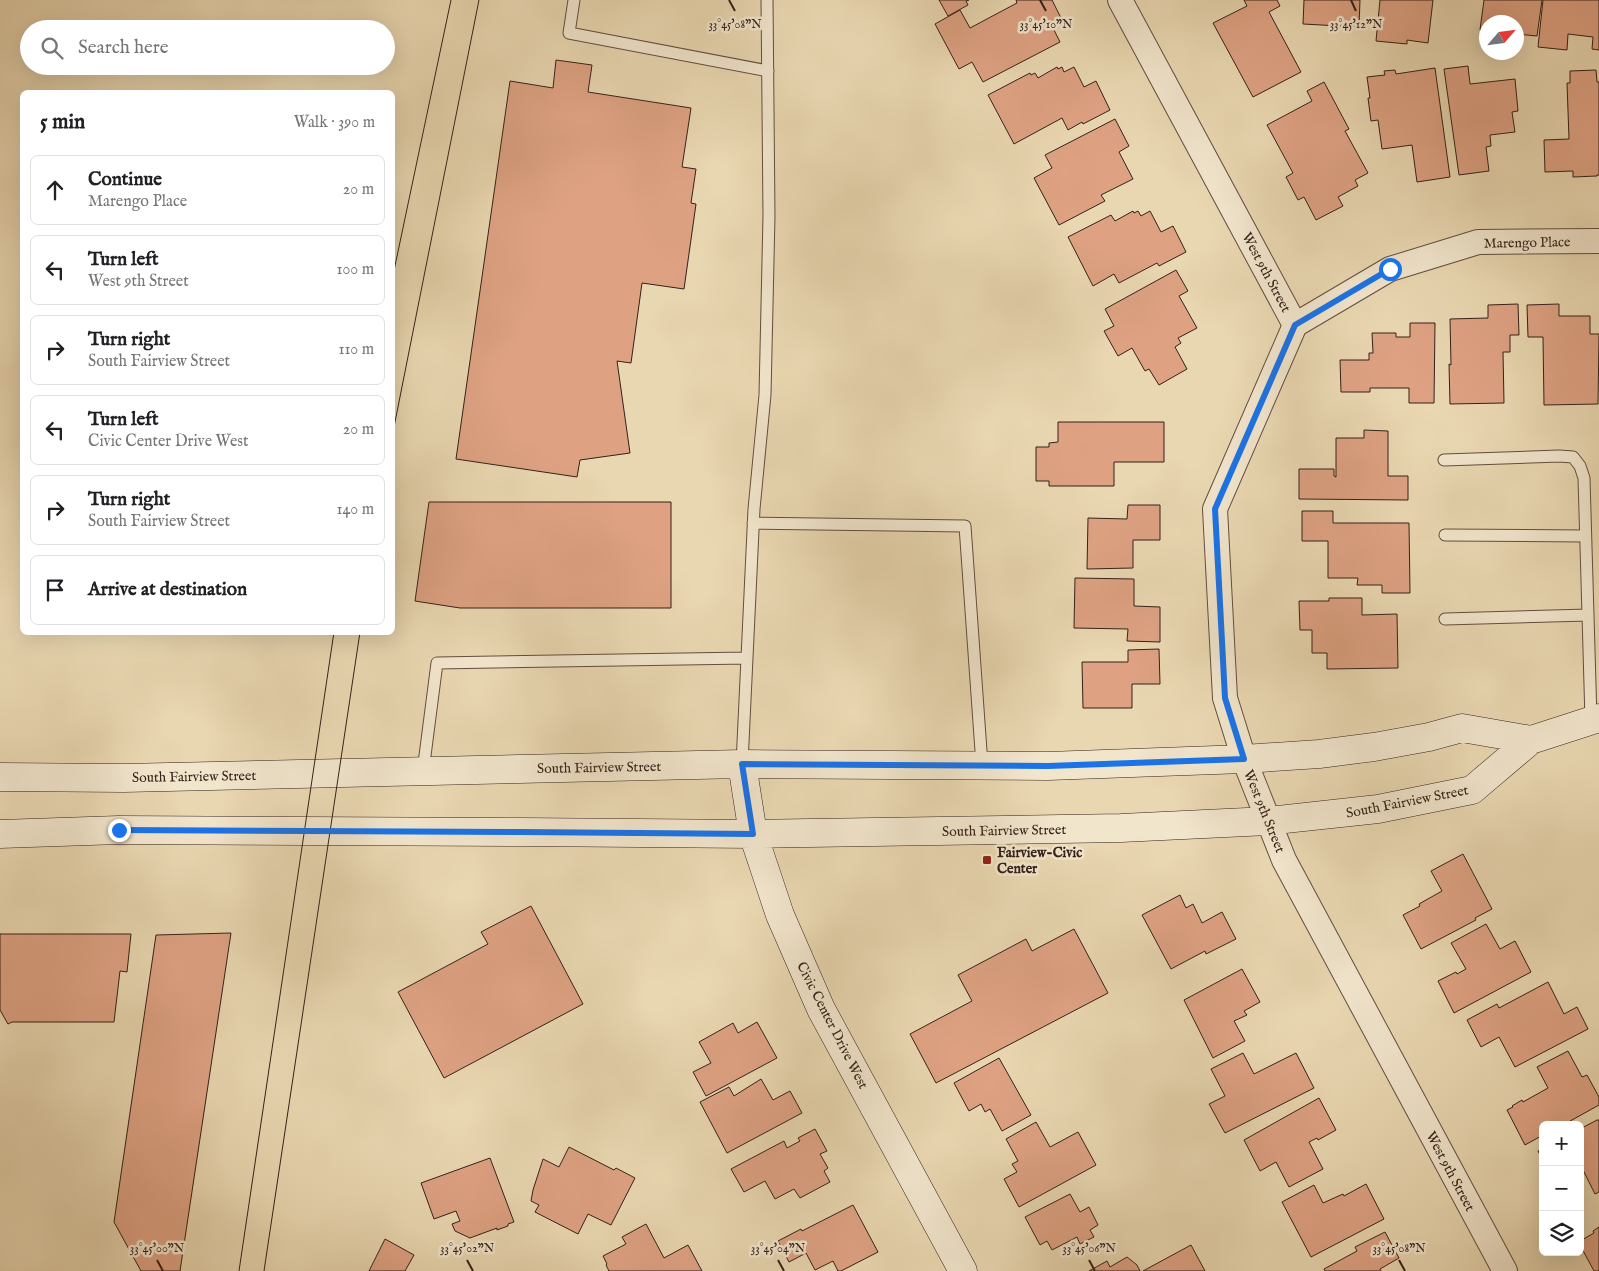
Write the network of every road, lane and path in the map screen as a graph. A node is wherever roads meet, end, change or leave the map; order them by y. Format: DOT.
graph roads {
  1 [pos="574,0"];
  2 [pos="767,0"];
  3 [pos="1120,0"];
  4 [pos="768,71"];
  5 [pos="1599,241"];
  6 [pos="1295,325"];
  7 [pos="1444,460"];
  8 [pos="753,522"];
  9 [pos="1445,535"];
  10 [pos="1585,536"];
  11 [pos="1588,615"];
  12 [pos="1445,619"];
  13 [pos="747,658"];
  14 [pos="1595,719"];
  15 [pos="1532,740"];
  16 [pos="1244,759"];
  17 [pos="742,764"];
  18 [pos="982,765"];
  19 [pos="423,771"];
  20 [pos="0,777"];
  21 [pos="1268,821"];
  22 [pos="0,834"];
  23 [pos="753,834"];
  24 [pos="964,1271"];
  25 [pos="1505,1271"];
  1 -- 4 [label="lane"];
  2 -- 4 [label="lane"];
  3 -- 6 [label="street, West 9th Street"];
  4 -- 8 [label="lane"];
  5 -- 6 [label="street, Marengo Place"];
  6 -- 16 [label="street, West 9th Street"];
  7 -- 10 [label="lane"];
  8 -- 13 [label="lane"];
  8 -- 18 [label="lane"];
  9 -- 10 [label="lane"];
  10 -- 11 [label="lane"];
  11 -- 12 [label="lane"];
  11 -- 14 [label="lane"];
  13 -- 17 [label="lane"];
  13 -- 19 [label="lane"];
  14 -- 15 [label="main road"];
  15 -- 16 [label="main road, South Fairview Street"];
  15 -- 21 [label="main road, South Fairview Street"];
  16 -- 18 [label="main road, South Fairview Street"];
  16 -- 21 [label="street, West 9th Street"];
  17 -- 18 [label="main road, South Fairview Street"];
  17 -- 19 [label="main road, South Fairview Street"];
  17 -- 23 [label="main road, Civic Center Drive West"];
  19 -- 20 [label="main road, South Fairview Street"];
  21 -- 23 [label="main road, South Fairview Street"];
  21 -- 25 [label="street, West 9th Street"];
  22 -- 23 [label="main road, South Fairview Street"];
  23 -- 24 [label="main road, Civic Center Drive West"];
}
